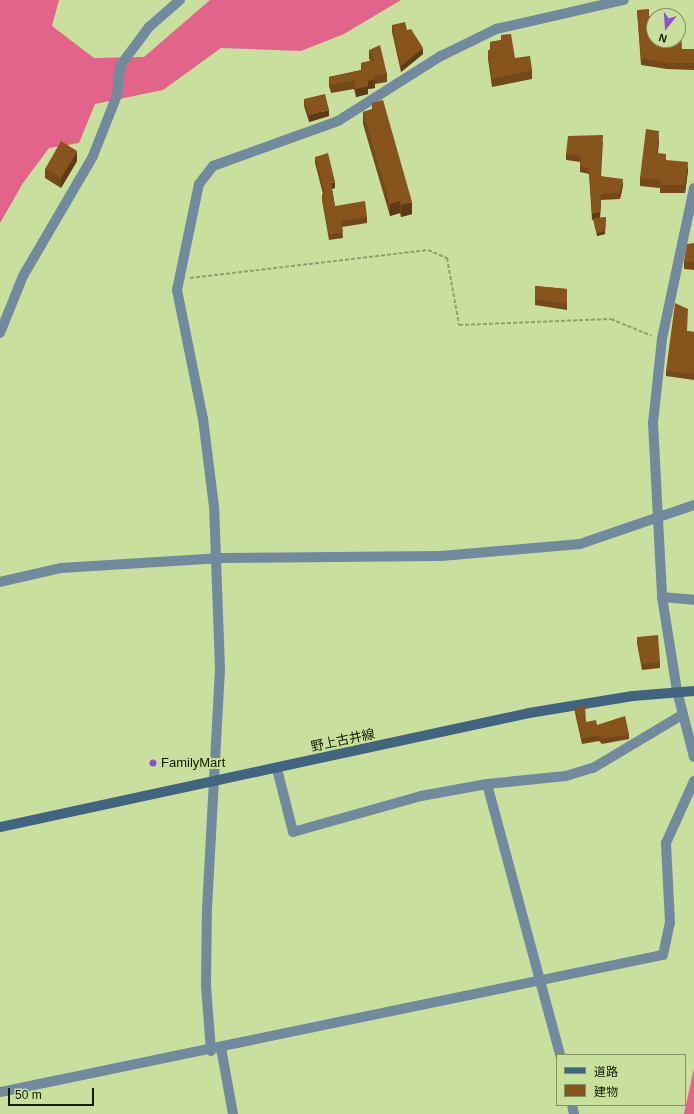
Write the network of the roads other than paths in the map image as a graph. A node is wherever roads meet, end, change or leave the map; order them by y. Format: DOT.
graph roads {
  1 [pos="180,0"];
  2 [pos="624,0"];
  3 [pos="694,188"];
  4 [pos="0,334"];
  5 [pos="694,505"];
  6 [pos="658,518"];
  7 [pos="215,559"];
  8 [pos="0,582"];
  9 [pos="662,598"];
  10 [pos="694,600"];
  11 [pos="677,691"];
  12 [pos="694,691"];
  13 [pos="682,715"];
  14 [pos="694,758"];
  15 [pos="277,769"];
  16 [pos="694,781"];
  17 [pos="214,782"];
  18 [pos="487,784"];
  19 [pos="0,827"];
  20 [pos="542,980"];
  21 [pos="221,1048"];
  22 [pos="211,1051"];
  23 [pos="560,1054"];
  24 [pos="0,1092"];
  25 [pos="234,1114"];
  1 -- 4 [label="street"];
  2 -- 7 [label="street"];
  3 -- 6 [label="street"];
  5 -- 6 [label="street"];
  6 -- 7 [label="street"];
  6 -- 9 [label="street"];
  7 -- 8 [label="street"];
  7 -- 17 [label="street"];
  9 -- 10 [label="street"];
  9 -- 11 [label="street"];
  11 -- 12 [label="main road, 野上古井線"];
  11 -- 13 [label="street"];
  11 -- 15 [label="main road, 野上古井線"];
  13 -- 14 [label="street"];
  13 -- 18 [label="street"];
  15 -- 17 [label="main road, 野上古井線"];
  15 -- 18 [label="street"];
  16 -- 20 [label="street"];
  17 -- 19 [label="main road, 野上古井線"];
  17 -- 22 [label="street"];
  18 -- 20 [label="street"];
  20 -- 21 [label="street"];
  20 -- 23 [label="street"];
  21 -- 22 [label="street"];
  21 -- 25 [label="street"];
  22 -- 24 [label="street"];
}
